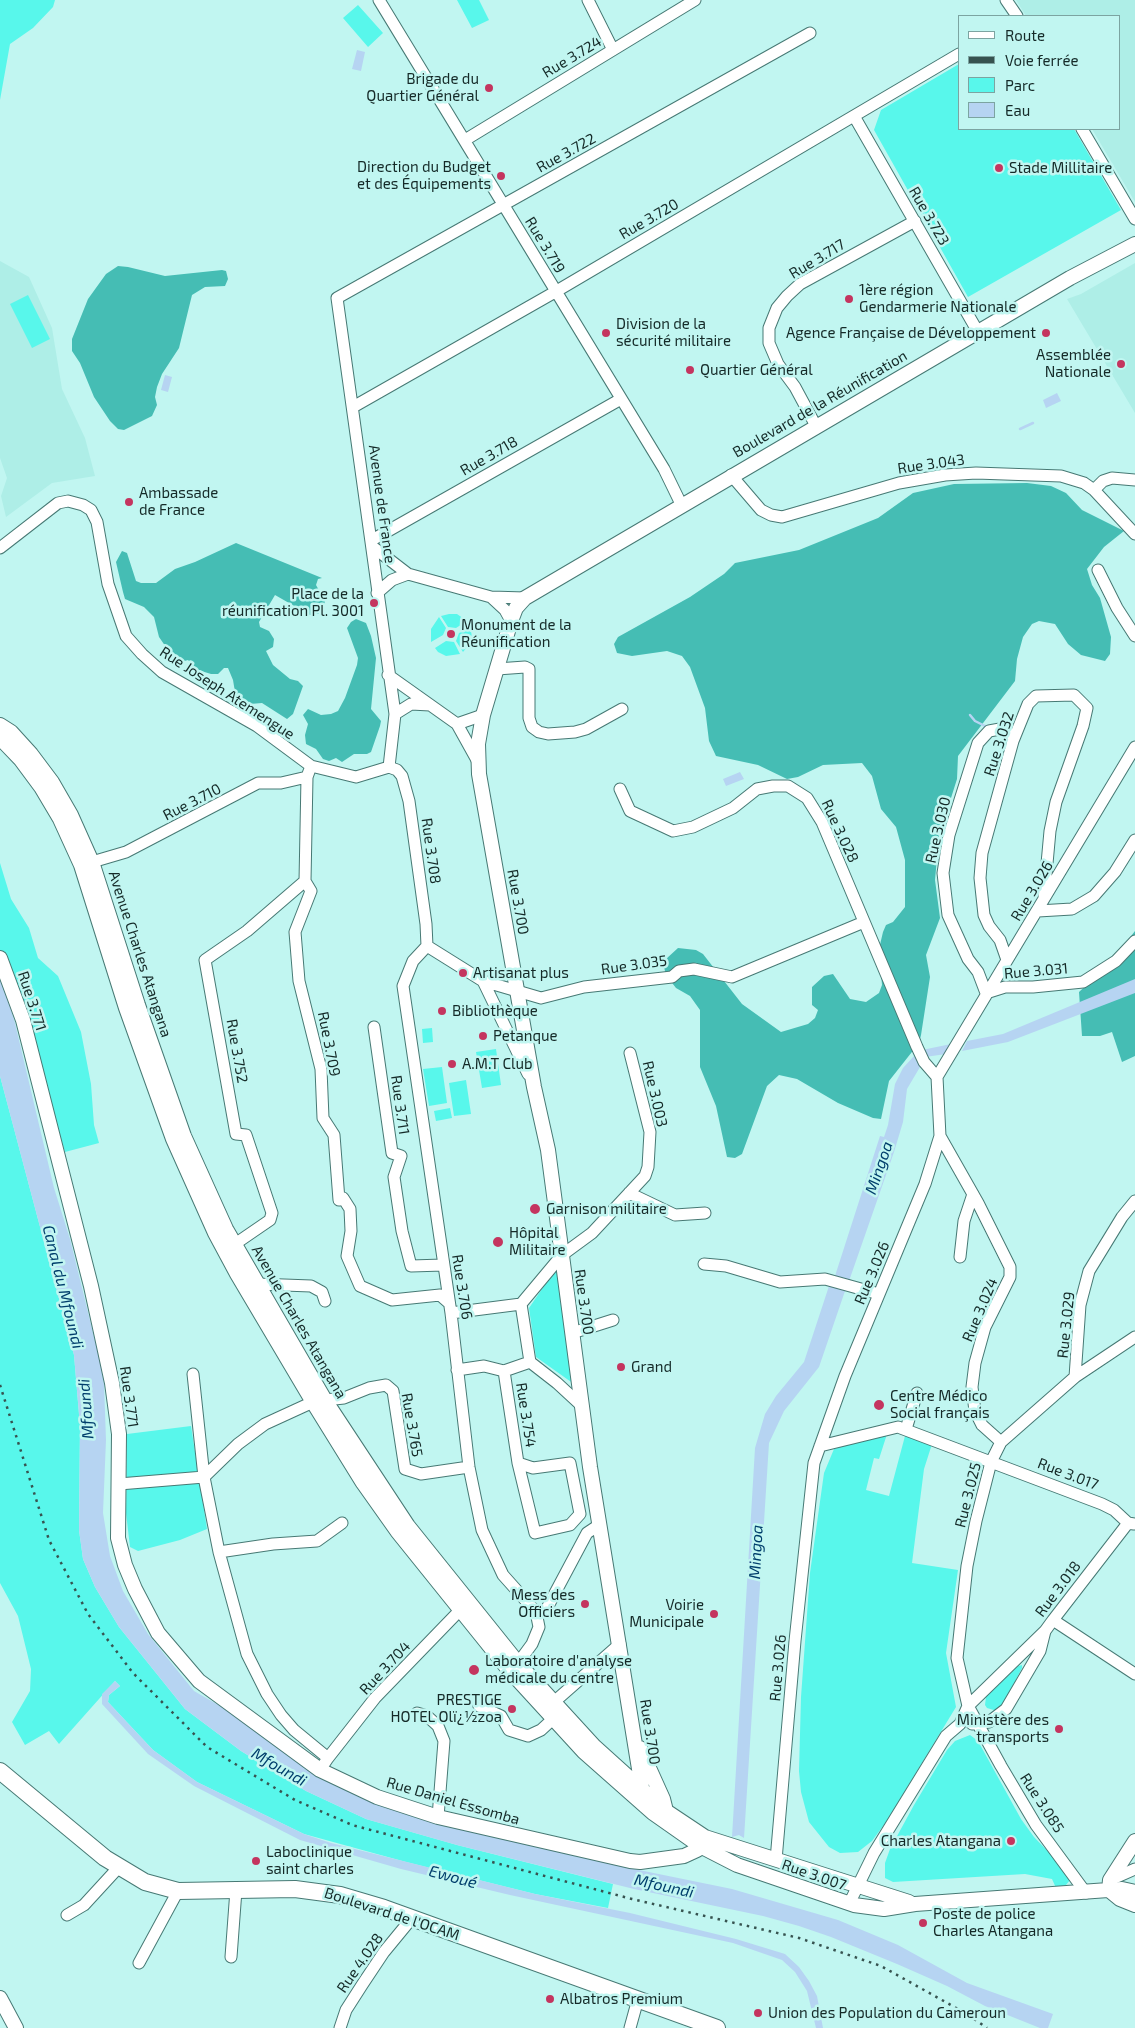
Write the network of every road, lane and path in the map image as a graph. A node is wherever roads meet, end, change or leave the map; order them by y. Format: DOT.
graph roads {
  1 [pos="379,0"];
  2 [pos="588,0"];
  3 [pos="695,0"];
  4 [pos="1006,0"];
  5 [pos="1016,15"];
  6 [pos="810,33"];
  7 [pos="613,50"];
  8 [pos="958,55"];
  9 [pos="854,116"];
  10 [pos="1083,130"];
  11 [pos="465,140"];
  12 [pos="504,205"];
  13 [pos="1135,219"];
  14 [pos="915,221"];
  15 [pos="1135,244"];
  16 [pos="555,292"];
  17 [pos="337,298"];
  18 [pos="978,332"];
  19 [pos="621,399"];
  20 [pos="353,407"];
  21 [pos="816,426"];
  22 [pos="731,475"];
  23 [pos="1135,480"];
  24 [pos="1094,490"];
  25 [pos="682,506"];
  26 [pos="1135,534"];
  27 [pos="373,544"];
  28 [pos="0,548"];
  29 [pos="1098,570"];
  30 [pos="408,574"];
  31 [pos="377,592"];
  32 [pos="491,597"];
  33 [pos="525,598"];
  34 [pos="511,620"];
  35 [pos="1135,636"];
  36 [pos="497,669"];
  37 [pos="388,675"];
  38 [pos="430,705"];
  39 [pos="622,709"];
  40 [pos="395,714"];
  41 [pos="483,715"];
  42 [pos="0,724"];
  43 [pos="457,724"];
  44 [pos="0,738"];
  45 [pos="1013,741"];
  46 [pos="1135,747"];
  47 [pos="478,760"];
  48 [pos="389,767"];
  49 [pos="309,771"];
  50 [pos="620,790"];
  51 [pos="1135,840"];
  52 [pos="92,862"];
  53 [pos="304,881"];
  54 [pos="1041,906"];
  55 [pos="864,922"];
  56 [pos="1135,942"];
  57 [pos="426,946"];
  58 [pos="0,958"];
  59 [pos="1007,960"];
  60 [pos="483,981"];
  61 [pos="517,991"];
  62 [pos="986,993"];
  63 [pos="374,1027"];
  64 [pos="630,1053"];
  65 [pos="937,1077"];
  66 [pos="534,1086"];
  67 [pos="940,1136"];
  68 [pos="628,1193"];
  69 [pos="973,1194"];
  70 [pos="1135,1201"];
  71 [pos="705,1213"];
  72 [pos="235,1244"];
  73 [pos="562,1255"];
  74 [pos="960,1257"];
  75 [pos="704,1264"];
  76 [pos="443,1265"];
  77 [pos="257,1284"];
  78 [pos="880,1294"];
  79 [pos="325,1301"];
  80 [pos="521,1304"];
  81 [pos="450,1308"];
  82 [pos="613,1320"];
  83 [pos="572,1333"];
  84 [pos="1135,1337"];
  85 [pos="530,1362"];
  86 [pos="458,1370"];
  87 [pos="504,1371"];
  88 [pos="193,1374"];
  89 [pos="1076,1377"];
  90 [pos="917,1393"];
  91 [pos="319,1401"];
  92 [pos="583,1407"];
  93 [pos="906,1429"];
  94 [pos="1001,1442"];
  95 [pos="820,1446"];
  96 [pos="992,1462"];
  97 [pos="518,1463"];
  98 [pos="469,1467"];
  99 [pos="204,1477"];
  100 [pos="119,1484"];
  101 [pos="342,1524"];
  102 [pos="1131,1524"];
  103 [pos="599,1525"];
  104 [pos="218,1552"];
  105 [pos="464,1606"];
  106 [pos="536,1612"];
  107 [pos="1053,1620"];
  108 [pos="1045,1631"];
  109 [pos="620,1644"];
  110 [pos="518,1663"];
  111 [pos="1135,1674"];
  112 [pos="554,1702"];
  113 [pos="479,1706"];
  114 [pos="968,1706"];
  115 [pos="417,1712"];
  116 [pos="554,1718"];
  117 [pos="960,1724"];
  118 [pos="979,1724"];
  119 [pos="634,1735"];
  120 [pos="328,1758"];
  121 [pos="320,1770"];
  122 [pos="0,1771"];
  123 [pos="643,1790"];
  124 [pos="645,1806"];
  125 [pos="666,1816"];
  126 [pos="438,1817"];
  127 [pos="1135,1841"];
  128 [pos="707,1844"];
  129 [pos="776,1860"];
  130 [pos="118,1868"];
  131 [pos="1135,1870"];
  132 [pos="1110,1885"];
  133 [pos="857,1886"];
  134 [pos="236,1890"];
  135 [pos="178,1891"];
  136 [pos="1135,1892"];
  137 [pos="1086,1893"];
  138 [pos="849,1904"];
  139 [pos="915,1904"];
  140 [pos="1135,1904"];
  141 [pos="67,1915"];
  142 [pos="412,1918"];
  143 [pos="230,1957"];
  144 [pos="139,1963"];
  145 [pos="0,1998"];
  146 [pos="638,1999"];
  147 [pos="16,2028"];
  148 [pos="340,2028"];
  149 [pos="630,2028"];
  150 [pos="717,2028"];
  1 -- 11 [label="street, Rue 3.719"];
  2 -- 7 [label="street"];
  3 -- 7 [label="street, Rue 3.724"];
  4 -- 5 [label="street"];
  6 -- 12 [label="street, Rue 3.722"];
  7 -- 11 [label="street, Rue 3.724"];
  8 -- 9 [label="street, Rue 3.720"];
  9 -- 14 [label="street, Rue 3.723"];
  9 -- 16 [label="street, Rue 3.720"];
  10 -- 13 [label="street"];
  11 -- 12 [label="street, Rue 3.719"];
  12 -- 16 [label="street, Rue 3.719"];
  12 -- 17 [label="street, Rue 3.722"];
  14 -- 18 [label="street, Rue 3.723"];
  14 -- 21 [label="street, Rue 3.717"];
  15 -- 18 [label="main road, Boulevard de la Réunification"];
  16 -- 19 [label="street, Rue 3.719"];
  16 -- 20 [label="street, Rue 3.720"];
  17 -- 20 [label="street, Avenue de France"];
  18 -- 21 [label="main road, Boulevard de la Réunification"];
  19 -- 25 [label="street, Rue 3.719"];
  19 -- 27 [label="street, Rue 3.718"];
  20 -- 27 [label="street, Avenue de France"];
  21 -- 22 [label="main road, Boulevard de la Réunification"];
  22 -- 24 [label="street, Rue 3.043"];
  22 -- 25 [label="main road, Boulevard de la Réunification"];
  23 -- 24 [label="street"];
  24 -- 26 [label="street, Rue 3.043"];
  25 -- 33 [label="main road, Boulevard de la Réunification"];
  27 -- 30 [label="street"];
  27 -- 31 [label="street, Avenue de France"];
  28 -- 49 [label="street, Rue Joseph Atemengue"];
  29 -- 35 [label="street"];
  30 -- 31 [label="street"];
  30 -- 32 [label="street"];
  31 -- 37 [label="street, Avenue de France"];
  32 -- 33 [label="street"];
  32 -- 34 [label="street"];
  33 -- 34 [label="main road"];
  34 -- 36 [label="main road"];
  36 -- 39 [label="street"];
  36 -- 41 [label="main road"];
  37 -- 38 [label="street"];
  37 -- 40 [label="street, Avenue de France"];
  38 -- 40 [label="street"];
  38 -- 43 [label="street"];
  40 -- 48 [label="street"];
  41 -- 43 [label="street"];
  41 -- 47 [label="main road, Rue 3.700"];
  42 -- 52 [label="main road, Avenue Charles Atangana"];
  43 -- 47 [label="street"];
  44 -- 91 [label="main road, Avenue Charles Atangana"];
  45 -- 54 [label="street, Rue 3.032"];
  45 -- 59 [label="street, Rue 3.032"];
  45 -- 62 [label="street, Rue 3.030"];
  46 -- 54 [label="street, Rue 3.026"];
  47 -- 61 [label="main road, Rue 3.700"];
  48 -- 49 [label="street, Rue Joseph Atemengue"];
  48 -- 57 [label="street, Rue 3.708"];
  49 -- 52 [label="street, Rue 3.710"];
  49 -- 53 [label="street, Rue 3.709"];
  50 -- 55 [label="street, Rue 3.028"];
  51 -- 54 [label="street"];
  52 -- 72 [label="main road, Avenue Charles Atangana"];
  53 -- 72 [label="street, Rue 3.752"];
  53 -- 81 [label="street, Rue 3.709"];
  54 -- 59 [label="street, Rue 3.026"];
  55 -- 61 [label="street, Rue 3.035"];
  55 -- 65 [label="street, Rue 3.028"];
  56 -- 62 [label="street, Rue 3.031"];
  57 -- 60 [label="street"];
  57 -- 76 [label="street, Rue 3.706"];
  58 -- 100 [label="main road, Rue 3.771"];
  59 -- 62 [label="street, Rue 3.026"];
  60 -- 61 [label="street"];
  60 -- 66 [label="street"];
  61 -- 66 [label="main road, Rue 3.700"];
  62 -- 65 [label="street, Rue 3.026"];
  63 -- 76 [label="street, Rue 3.711"];
  64 -- 68 [label="street, Rue 3.003"];
  65 -- 67 [label="street, Rue 3.026"];
  66 -- 73 [label="main road, Rue 3.700"];
  67 -- 69 [label="street, Rue 3.024"];
  67 -- 78 [label="street, Rue 3.026"];
  68 -- 71 [label="street"];
  68 -- 73 [label="street, Rue 3.003"];
  69 -- 74 [label="street"];
  69 -- 94 [label="street, Rue 3.024"];
  70 -- 89 [label="street, Rue 3.029"];
  72 -- 77 [label="main road, Avenue Charles Atangana"];
  73 -- 80 [label="street, Rue 3.003"];
  73 -- 83 [label="main road, Rue 3.700"];
  75 -- 78 [label="street"];
  76 -- 81 [label="street, Rue 3.706"];
  77 -- 79 [label="street"];
  77 -- 91 [label="main road, Avenue Charles Atangana"];
  78 -- 95 [label="street, Rue 3.026"];
  80 -- 81 [label="street"];
  80 -- 85 [label="street"];
  81 -- 86 [label="street, Rue 3.706"];
  82 -- 83 [label="street"];
  83 -- 92 [label="main road, Rue 3.700"];
  84 -- 89 [label="street, Rue 3.025"];
  85 -- 87 [label="street"];
  85 -- 92 [label="street"];
  86 -- 87 [label="street"];
  86 -- 98 [label="street, Rue 3.706"];
  87 -- 97 [label="street, Rue 3.754"];
  88 -- 99 [label="street"];
  89 -- 94 [label="street, Rue 3.025"];
  90 -- 93 [label="street"];
  91 -- 98 [label="street, Rue 3.765"];
  91 -- 99 [label="street"];
  91 -- 105 [label="main road, Avenue Charles Atangana"];
  92 -- 103 [label="main road, Rue 3.700"];
  93 -- 95 [label="street"];
  93 -- 96 [label="street, Rue 3.017"];
  94 -- 96 [label="street, Rue 3.025"];
  95 -- 129 [label="street, Rue 3.026"];
  96 -- 102 [label="street, Rue 3.017"];
  96 -- 114 [label="street, Rue 3.025"];
  97 -- 97 [label="street, Rue 3.754"];
  98 -- 106 [label="street, Rue 3.706"];
  99 -- 100 [label="street"];
  99 -- 104 [label="street"];
  100 -- 121 [label="main road, Rue 3.771"];
  101 -- 104 [label="street"];
  102 -- 107 [label="street, Rue 3.018"];
  103 -- 106 [label="street"];
  103 -- 109 [label="main road, Rue 3.700"];
  104 -- 120 [label="street"];
  105 -- 110 [label="main road, Avenue Charles Atangana"];
  105 -- 116 [label="main road, Avenue Charles Atangana"];
  105 -- 120 [label="street, Rue 3.704"];
  106 -- 110 [label="street"];
  107 -- 108 [label="street, Rue 3.018"];
  107 -- 111 [label="street"];
  108 -- 114 [label="street"];
  108 -- 118 [label="street, Rue 3.018"];
  109 -- 112 [label="street"];
  109 -- 119 [label="main road, Rue 3.700"];
  110 -- 112 [label="main road, Avenue Charles Atangana"];
  112 -- 123 [label="main road, Avenue Charles Atangana"];
  113 -- 116 [label="street"];
  114 -- 117 [label="street"];
  114 -- 118 [label="street, Rue 3.025"];
  115 -- 126 [label="street"];
  116 -- 124 [label="main road, Avenue Charles Atangana"];
  117 -- 118 [label="street"];
  117 -- 133 [label="street"];
  118 -- 137 [label="street, Rue 3.085"];
  119 -- 123 [label="main road, Rue 3.700"];
  119 -- 125 [label="main road"];
  120 -- 121 [label="street"];
  121 -- 126 [label="main road, Rue Daniel Essomba"];
  122 -- 130 [label="highway, Boulevard de l'OCAM"];
  123 -- 124 [label="main road, Rue 3.700"];
  123 -- 125 [label="main road, Avenue Charles Atangana"];
  124 -- 125 [label="main road, Avenue Charles Atangana"];
  125 -- 128 [label="main road, Avenue Charles Atangana"];
  126 -- 128 [label="main road, Rue Daniel Essomba"];
  127 -- 132 [label="main road"];
  128 -- 129 [label="main road, Rue 3.007"];
  128 -- 138 [label="main road, Rue 3.007"];
  129 -- 133 [label="main road, Rue 3.007"];
  130 -- 135 [label="highway, Boulevard de l'OCAM"];
  130 -- 141 [label="street"];
  131 -- 132 [label="street"];
  132 -- 136 [label="main road, Rue 3.007"];
  132 -- 137 [label="main road, Rue 3.007"];
  132 -- 140 [label="main road"];
  133 -- 138 [label="street"];
  133 -- 139 [label="main road, Rue 3.007"];
  134 -- 135 [label="highway, Boulevard de l'OCAM"];
  134 -- 142 [label="highway, Boulevard de l'OCAM"];
  134 -- 143 [label="street"];
  135 -- 144 [label="street"];
  137 -- 139 [label="main road, Rue 3.007"];
  138 -- 139 [label="main road, Rue 3.007"];
  142 -- 146 [label="highway, Boulevard de l'OCAM"];
  142 -- 148 [label="street, Rue 4.028"];
  145 -- 147 [label="main road"];
  146 -- 149 [label="street"];
  146 -- 150 [label="highway, Boulevard de l'OCAM"];
}
